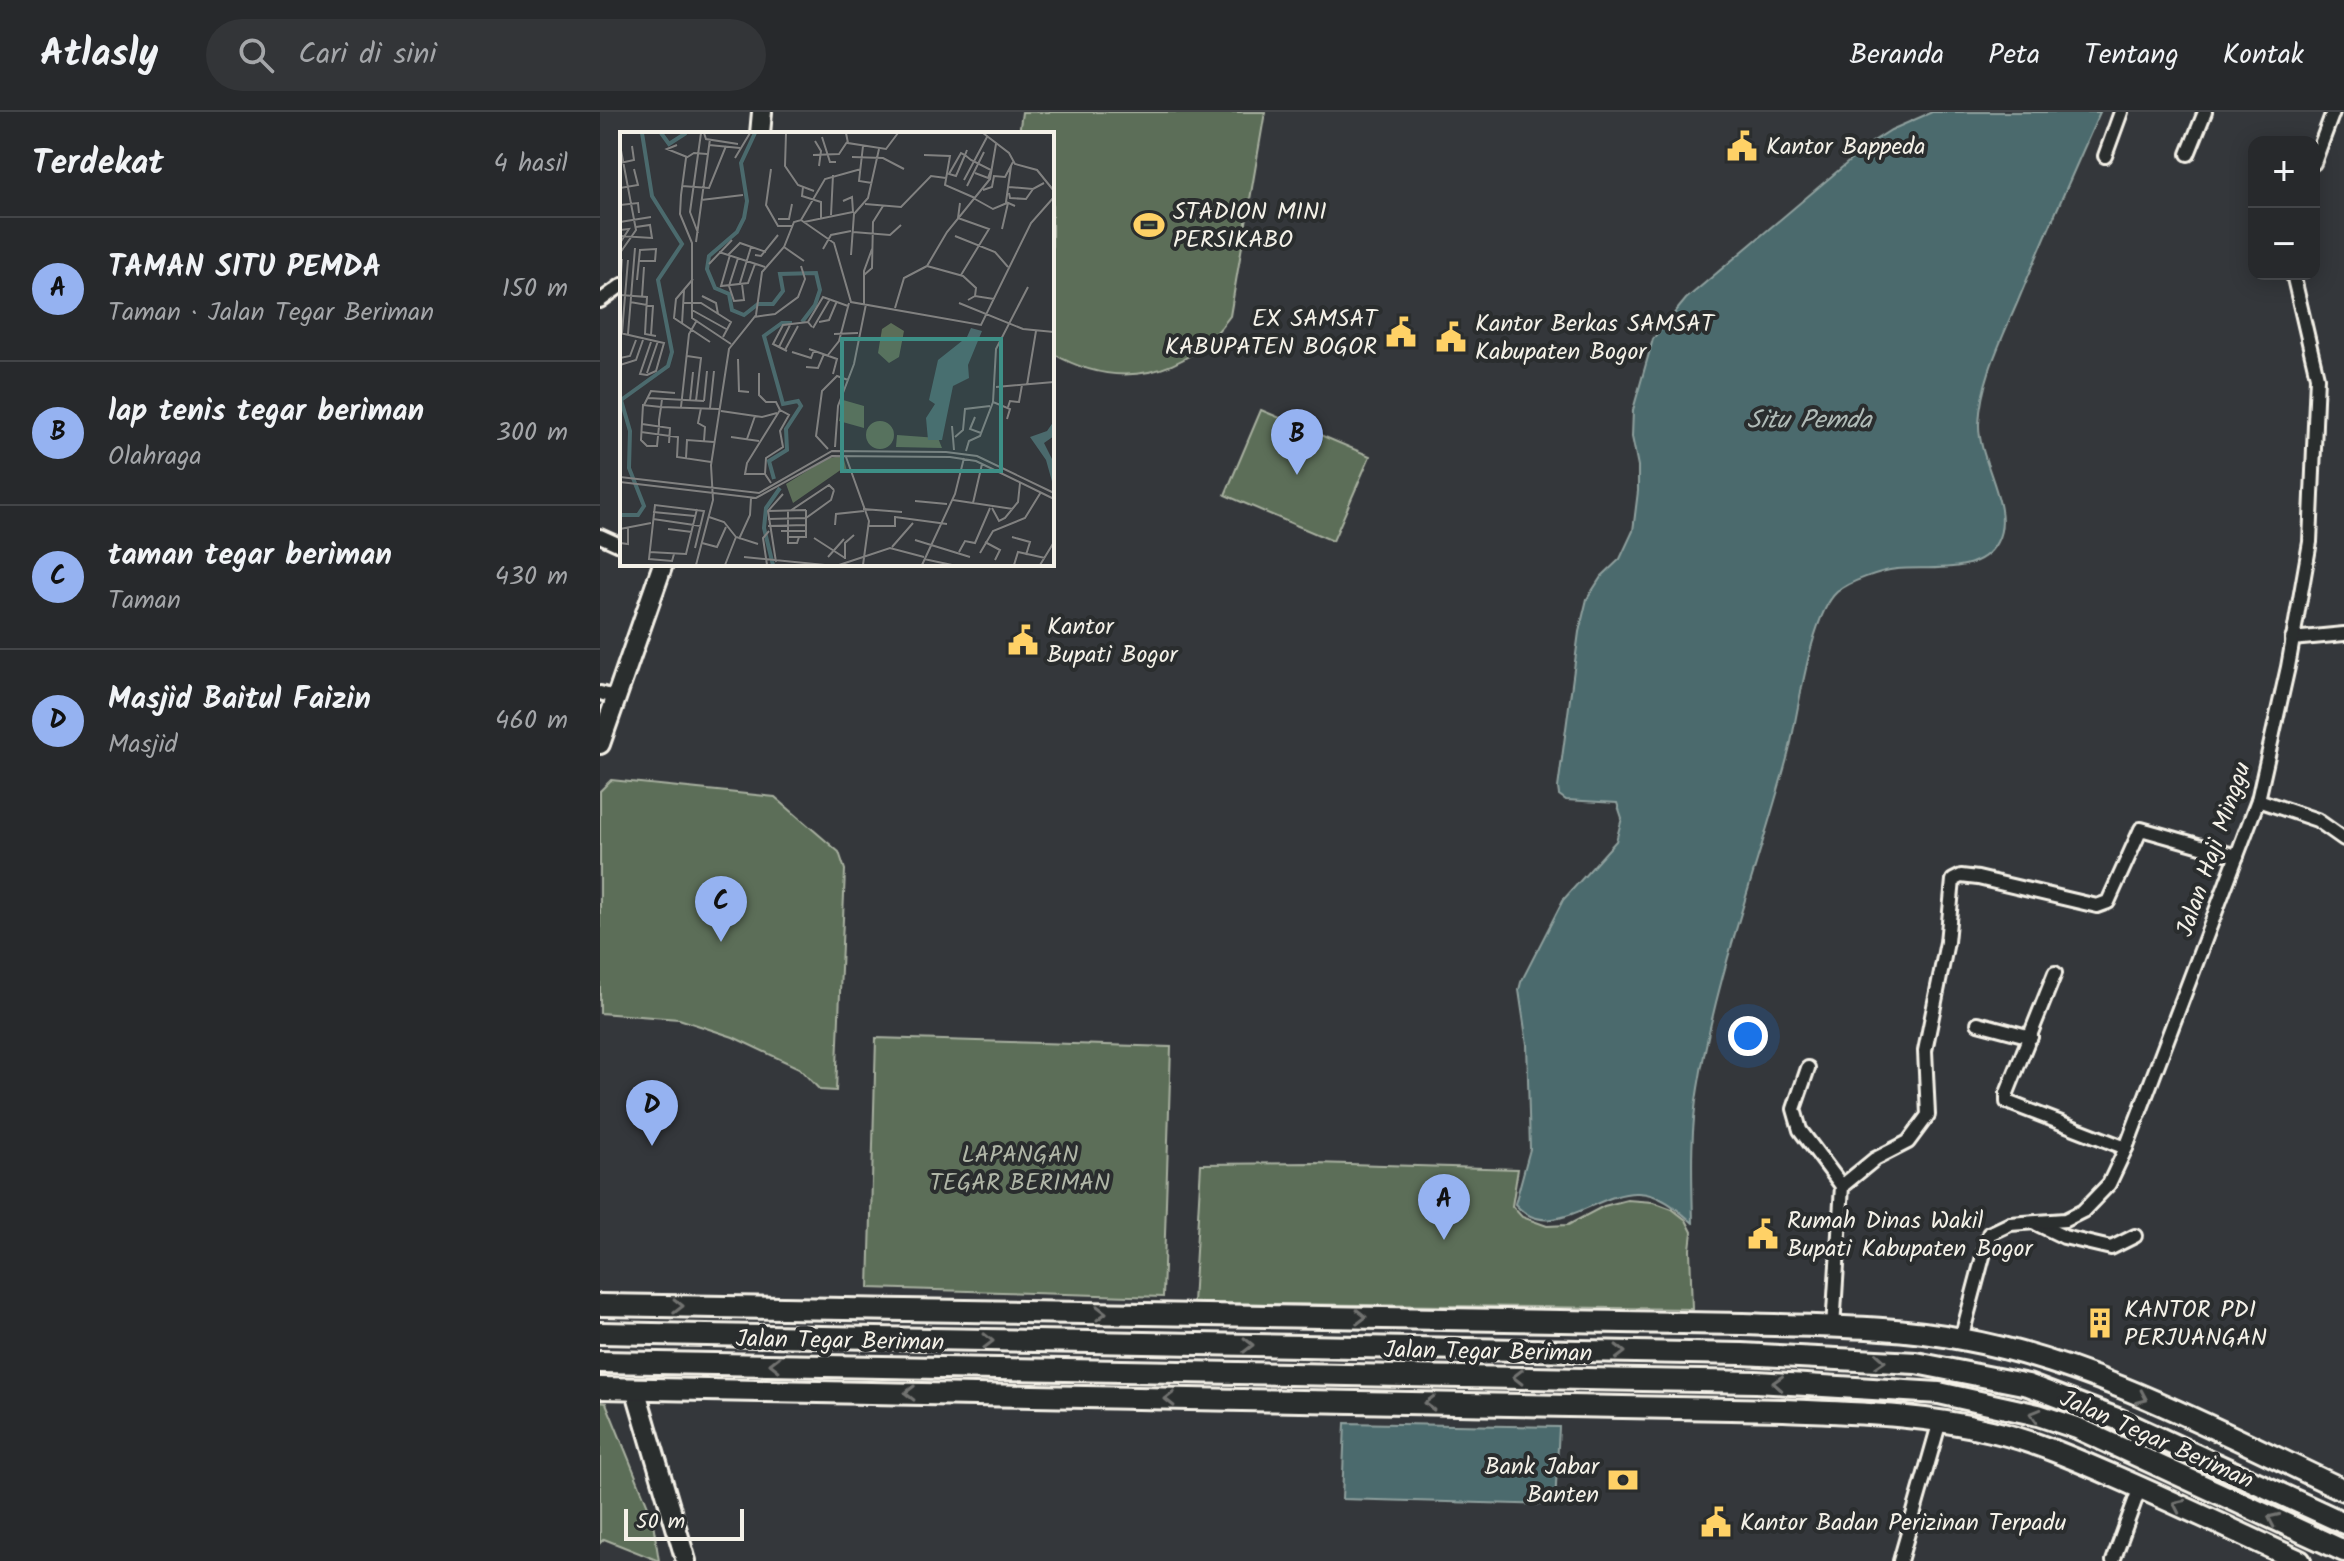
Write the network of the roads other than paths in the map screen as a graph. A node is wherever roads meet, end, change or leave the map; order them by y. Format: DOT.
graph roads {
  1 [pos="762,112"];
  2 [pos="2121,112"];
  3 [pos="2205,112"];
  4 [pos="2333,112"];
  5 [pos="760,132"];
  6 [pos="2320,147"];
  7 [pos="2188,154"];
  8 [pos="2105,156"];
  9 [pos="2294,280"];
  10 [pos="620,286"];
  11 [pos="600,301"];
  12 [pos="600,536"];
  13 [pos="620,545"];
  14 [pos="662,566"];
  15 [pos="2344,634"];
  16 [pos="2292,639"];
  17 [pos="609,695"];
  18 [pos="600,744"];
  19 [pos="2258,800"];
  20 [pos="2344,839"];
  21 [pos="2237,856"];
  22 [pos="2055,973"];
  23 [pos="1978,1023"];
  24 [pos="2031,1037"];
  25 [pos="1808,1068"];
  26 [pos="2126,1148"];
  27 [pos="1842,1186"];
  28 [pos="2034,1223"];
  29 [pos="2135,1236"];
  30 [pos="600,1305"];
  31 [pos="1743,1324"];
  32 [pos="1833,1328"];
  33 [pos="600,1333"];
  34 [pos="1961,1339"];
  35 [pos="1479,1349"];
  36 [pos="1742,1354"];
  37 [pos="600,1362"];
  38 [pos="1325,1374"];
  39 [pos="1479,1377"];
  40 [pos="600,1388"];
  41 [pos="635,1388"];
  42 [pos="1324,1401"];
  43 [pos="1940,1421"];
  44 [pos="2140,1487"];
  45 [pos="2344,1490"];
  46 [pos="2344,1523"];
  47 [pos="2344,1551"];
  48 [pos="686,1561"];
  49 [pos="1900,1561"];
  50 [pos="2113,1561"];
  51 [pos="2300,1561"];
  1 -- 5 [label="street"];
  2 -- 8 [label="street"];
  3 -- 7 [label="street"];
  4 -- 6 [label="street"];
  9 -- 16 [label="street, Jalan Haji Minggu"];
  10 -- 11 [label="street"];
  12 -- 13 [label="street"];
  14 -- 17 [label="street"];
  15 -- 16 [label="street"];
  16 -- 19 [label="street, Jalan Haji Minggu"];
  17 -- 18 [label="street"];
  19 -- 20 [label="street"];
  19 -- 21 [label="street, Jalan Haji Minggu"];
  21 -- 26 [label="street, Jalan Haji Minggu"];
  21 -- 27 [label="street"];
  22 -- 24 [label="street"];
  23 -- 24 [label="street"];
  24 -- 26 [label="street"];
  25 -- 27 [label="street"];
  26 -- 28 [label="street, Jalan Haji Minggu"];
  27 -- 32 [label="street"];
  28 -- 29 [label="street"];
  28 -- 34 [label="street, Jalan Haji Minggu"];
  30 -- 31 [label="main road, Jalan Tegar Beriman, one-way"];
  31 -- 32 [label="main road, Jalan Tegar Beriman"];
  31 -- 36 [label="main road"];
  32 -- 34 [label="main road, Jalan Tegar Beriman"];
  33 -- 35 [label="main road, Jalan Tegar Beriman, one-way"];
  34 -- 45 [label="main road, Jalan Tegar Beriman, one-way"];
  35 -- 36 [label="main road, Jalan Tegar Beriman, one-way"];
  35 -- 39 [label="main road"];
  36 -- 46 [label="main road, Jalan Tegar Beriman, one-way"];
  38 -- 37 [label="main road, Jalan Tegar Beriman, one-way"];
  38 -- 39 [label="main road, Jalan Tegar Beriman"];
  38 -- 42 [label="main road"];
  47 -- 39 [label="main road, Jalan Tegar Beriman, one-way"];
  40 -- 41 [label="main road"];
  42 -- 41 [label="main road, one-way"];
  41 -- 48 [label="street"];
  43 -- 42 [label="main road, one-way"];
  43 -- 44 [label="main road"];
  43 -- 49 [label="street"];
  44 -- 50 [label="street"];
  51 -- 44 [label="main road, one-way"];
}
